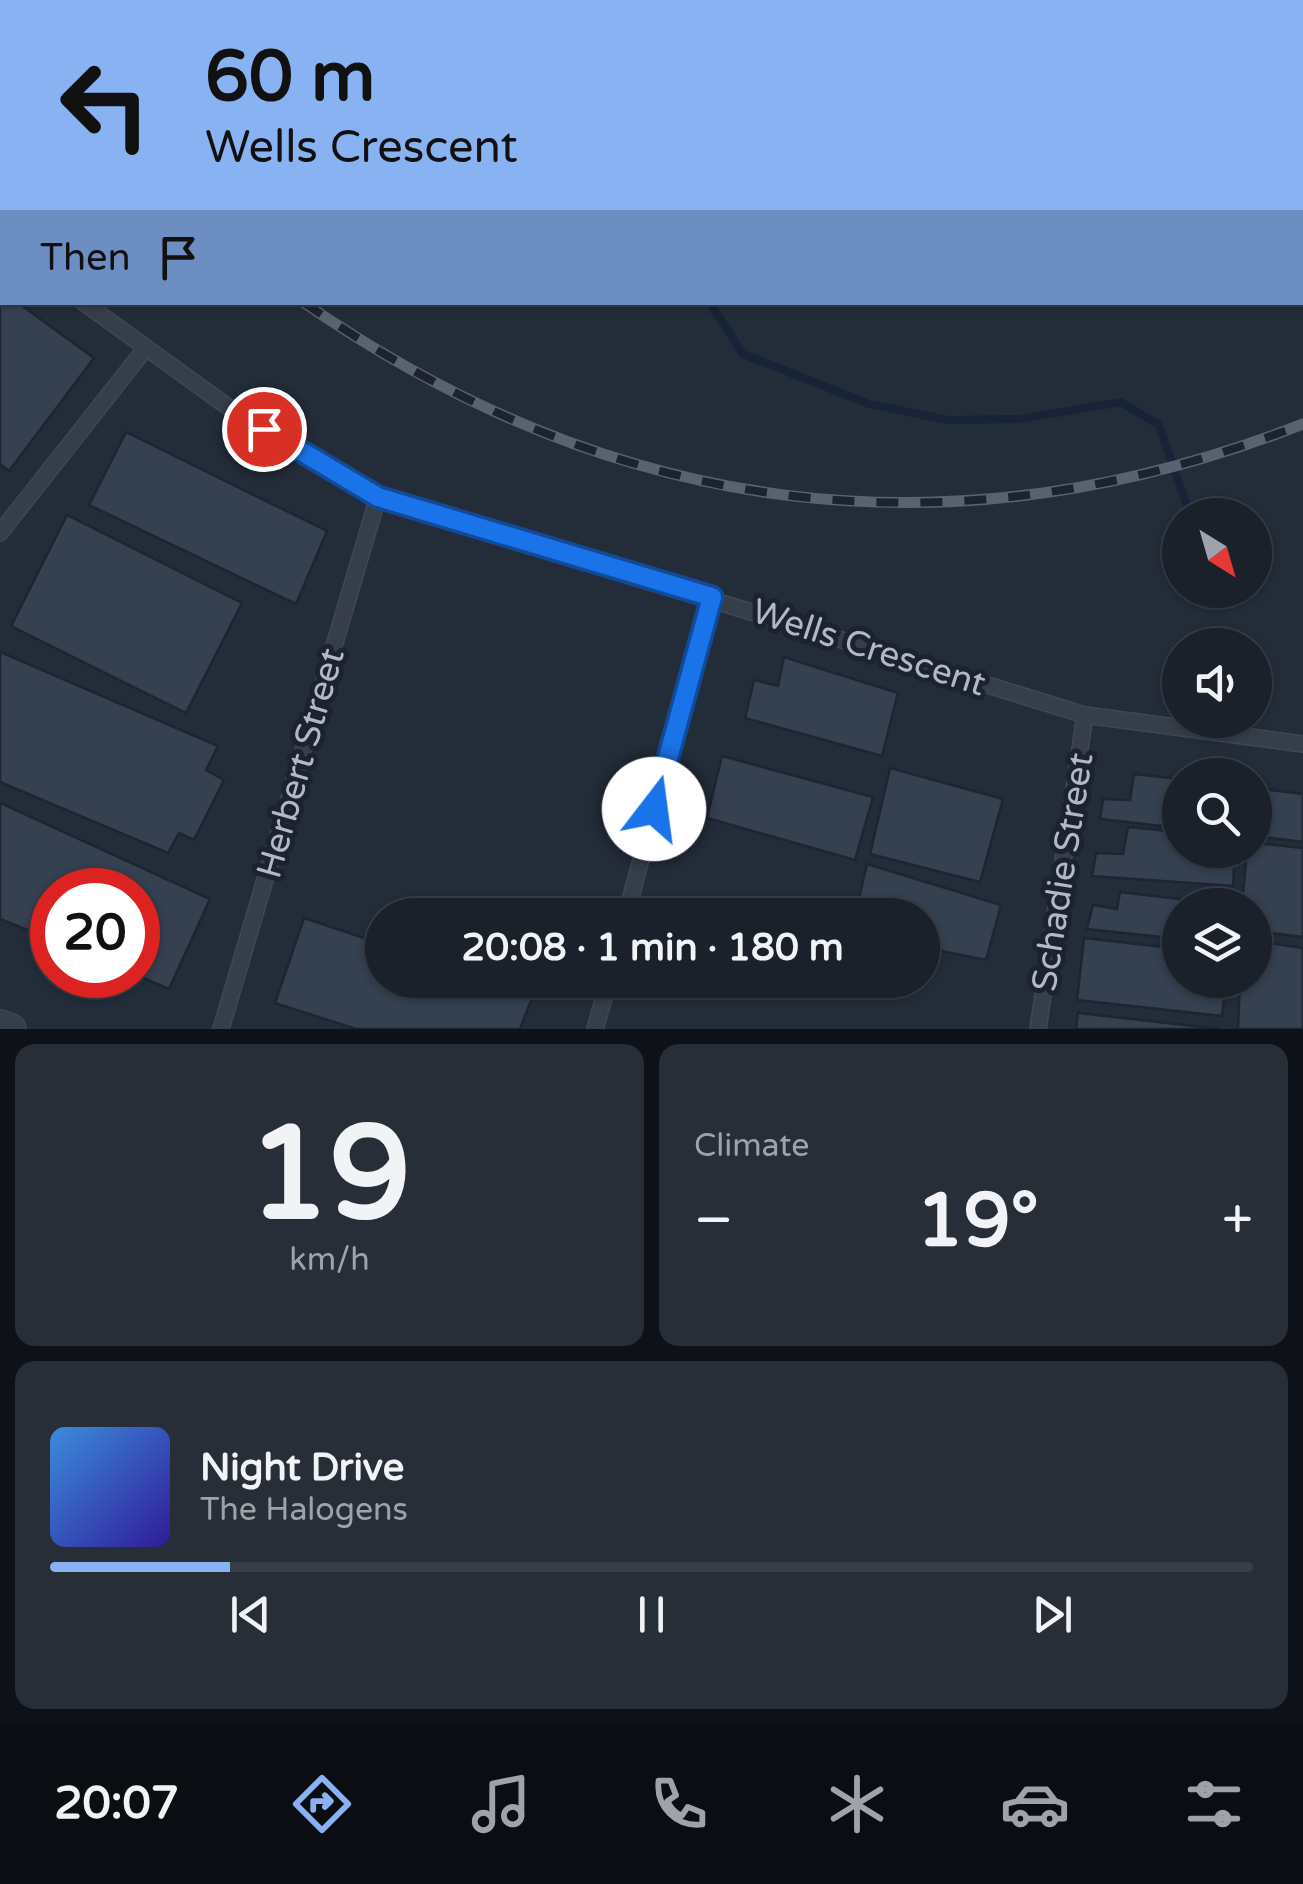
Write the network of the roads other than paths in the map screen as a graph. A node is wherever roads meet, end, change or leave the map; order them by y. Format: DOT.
graph roads {
  1 [pos="87,305"];
  2 [pos="145,349"];
  3 [pos="378,497"];
  4 [pos="0,534"];
  5 [pos="712,597"];
  6 [pos="1086,716"];
  7 [pos="1303,744"];
  8 [pos="631,898"];
  9 [pos="604,998"];
  10 [pos="0,1025"];
  11 [pos="11,1029"];
  12 [pos="221,1029"];
  13 [pos="596,1029"];
  14 [pos="1038,1029"];
  1 -- 2 [label="lane, Wells Crescent"];
  2 -- 3 [label="lane, Wells Crescent"];
  2 -- 4 [label="lane"];
  3 -- 5 [label="lane, Wells Crescent"];
  3 -- 12 [label="lane, Herbert Street"];
  5 -- 6 [label="lane, Wells Crescent"];
  5 -- 8 [label="lane"];
  6 -- 7 [label="lane, Wells Crescent"];
  6 -- 14 [label="lane, Schadie Street"];
  9 -- 13 [label="lane"];
  10 -- 11 [label="street"];
}
